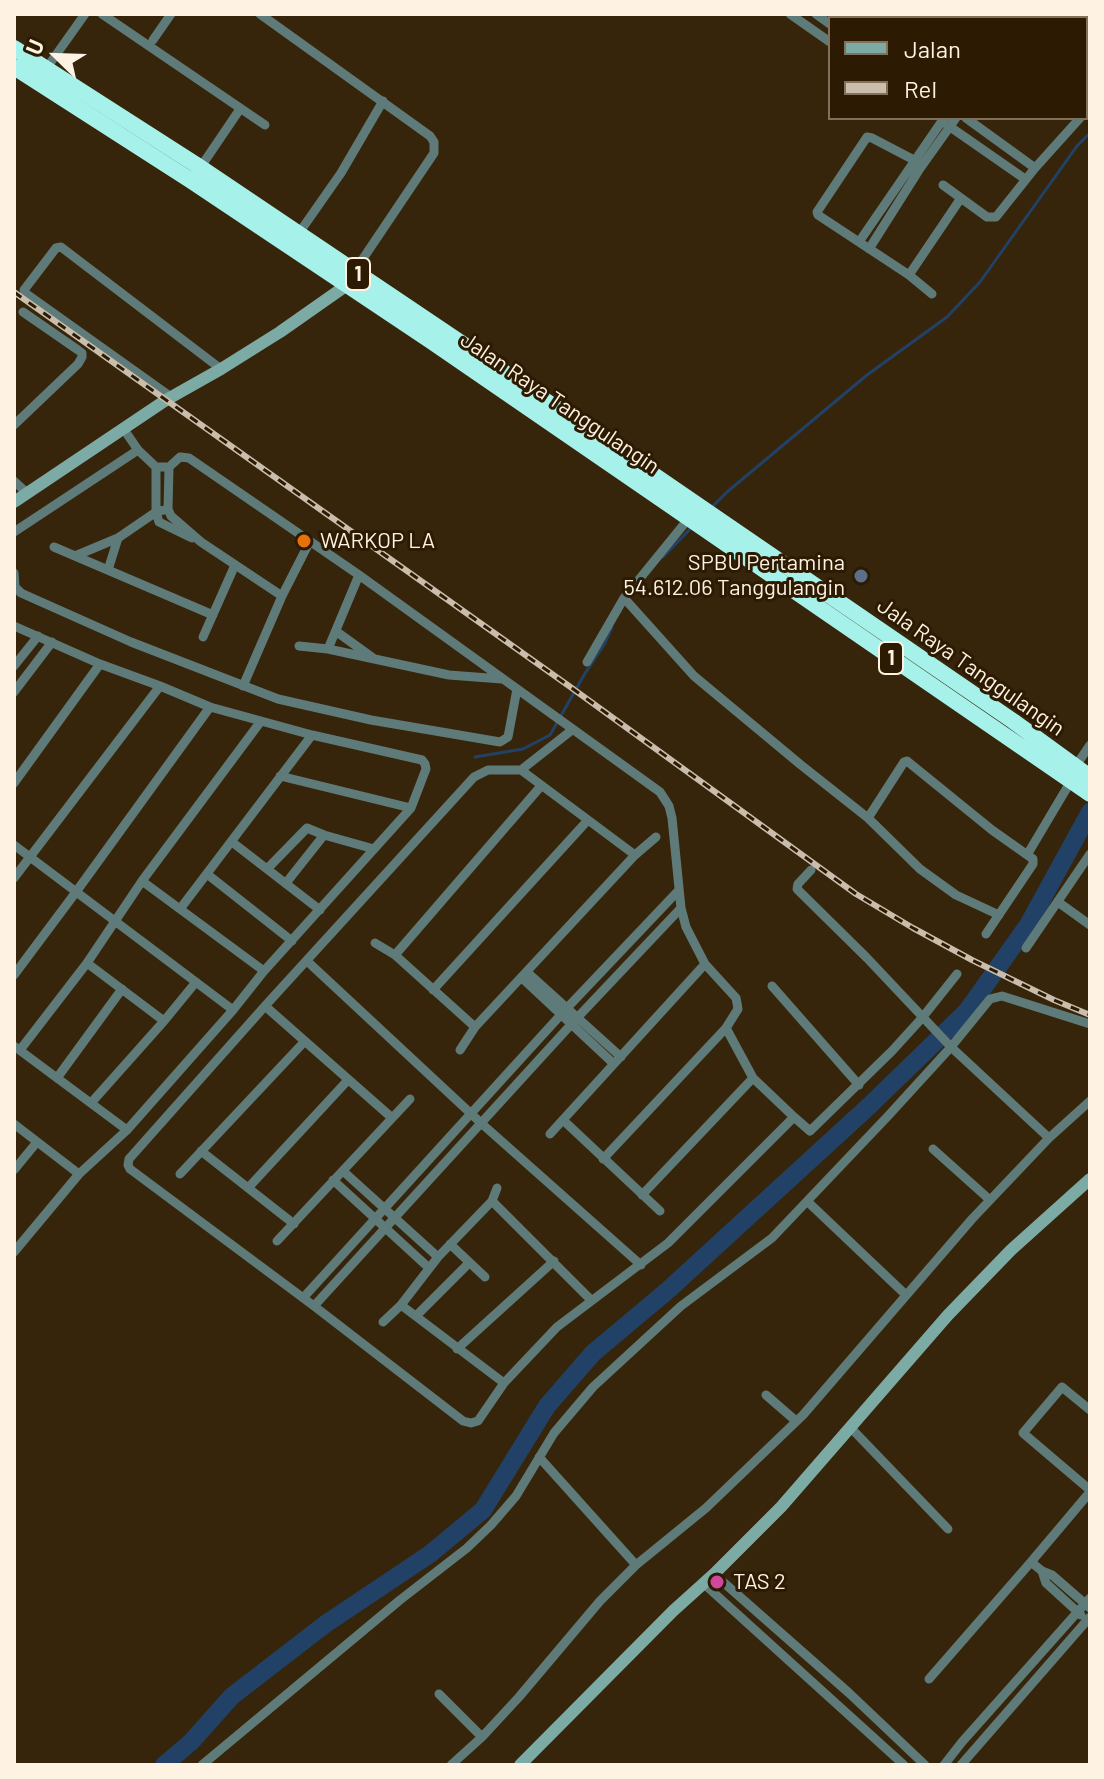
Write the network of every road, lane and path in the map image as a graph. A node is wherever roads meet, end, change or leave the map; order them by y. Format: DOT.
graph roads {
  1 [pos="85,14"];
  2 [pos="102,14"];
  3 [pos="171,14"];
  4 [pos="260,14"];
  5 [pos="790,14"];
  6 [pos="153,40"];
  7 [pos="828,41"];
  8 [pos="14,48"];
  9 [pos="14,67"];
  10 [pos="46,69"];
  11 [pos="383,101"];
  12 [pos="240,109"];
  13 [pos="946,120"];
  14 [pos="969,120"];
  15 [pos="1078,120"];
  16 [pos="265,125"];
  17 [pos="914,160"];
  18 [pos="200,168"];
  19 [pos="1035,168"];
  20 [pos="1025,179"];
  21 [pos="943,185"];
  22 [pos="961,198"];
  23 [pos="299,233"];
  24 [pos="859,242"];
  25 [pos="869,249"];
  26 [pos="909,275"];
  27 [pos="351,278"];
  28 [pos="932,294"];
  29 [pos="23,312"];
  30 [pos="221,369"];
  31 [pos="171,397"];
  32 [pos="14,425"];
  33 [pos="123,428"];
  34 [pos="138,450"];
  35 [pos="156,467"];
  36 [pos="169,467"];
  37 [pos="14,481"];
  38 [pos="26,492"];
  39 [pos="14,502"];
  40 [pos="168,509"];
  41 [pos="156,512"];
  42 [pos="694,515"];
  43 [pos="14,532"];
  44 [pos="118,538"];
  45 [pos="310,541"];
  46 [pos="201,542"];
  47 [pos="54,547"];
  48 [pos="75,556"];
  49 [pos="235,565"];
  50 [pos="108,570"];
  51 [pos="14,573"];
  52 [pos="359,575"];
  53 [pos="282,596"];
  54 [pos="627,601"];
  55 [pos="213,615"];
  56 [pos="14,626"];
  57 [pos="337,632"];
  58 [pos="38,636"];
  59 [pos="203,637"];
  60 [pos="52,642"];
  61 [pos="299,646"];
  62 [pos="328,649"];
  63 [pos="376,660"];
  64 [pos="587,662"];
  65 [pos="100,664"];
  66 [pos="14,666"];
  67 [pos="502,679"];
  68 [pos="160,686"];
  69 [pos="243,686"];
  70 [pos="517,689"];
  71 [pos="14,692"];
  72 [pos="210,707"];
  73 [pos="261,721"];
  74 [pos="569,727"];
  75 [pos="312,735"];
  76 [pos="1090,745"];
  77 [pos="521,770"];
  78 [pos="280,776"];
  79 [pos="1078,776"];
  80 [pos="15,780"];
  81 [pos="541,786"];
  82 [pos="1090,794"];
  83 [pos="411,808"];
  84 [pos="868,818"];
  85 [pos="588,820"];
  86 [pos="324,835"];
  87 [pos="656,837"];
  88 [pos="232,842"];
  89 [pos="14,845"];
  90 [pos="374,849"];
  91 [pos="1090,854"];
  92 [pos="635,855"];
  93 [pos="1027,855"];
  94 [pos="30,857"];
  95 [pos="267,869"];
  96 [pos="811,870"];
  97 [pos="207,874"];
  98 [pos="14,878"];
  99 [pos="142,881"];
  100 [pos="286,883"];
  101 [pos="679,890"];
  102 [pos="76,892"];
  103 [pos="1058,902"];
  104 [pos="681,908"];
  105 [pos="180,909"];
  106 [pos="320,910"];
  107 [pos="999,915"];
  108 [pos="115,921"];
  109 [pos="1090,925"];
  110 [pos="986,934"];
  111 [pos="292,941"];
  112 [pos="375,943"];
  113 [pos="1026,948"];
  114 [pos="395,955"];
  115 [pos="307,961"];
  116 [pos="87,963"];
  117 [pos="705,964"];
  118 [pos="264,971"];
  119 [pos="957,974"];
  120 [pos="14,975"];
  121 [pos="524,975"];
  122 [pos="196,982"];
  123 [pos="772,986"];
  124 [pos="122,989"];
  125 [pos="433,990"];
  126 [pos="265,1006"];
  127 [pos="233,1010"];
  128 [pos="565,1012"];
  129 [pos="924,1020"];
  130 [pos="164,1021"];
  131 [pos="575,1021"];
  132 [pos="1090,1024"];
  133 [pos="475,1027"];
  134 [pos="726,1028"];
  135 [pos="305,1041"];
  136 [pos="948,1043"];
  137 [pos="17,1048"];
  138 [pos="460,1050"];
  139 [pos="618,1060"];
  140 [pos="57,1078"];
  141 [pos="753,1078"];
  142 [pos="348,1080"];
  143 [pos="859,1085"];
  144 [pos="410,1099"];
  145 [pos="1090,1101"];
  146 [pos="91,1103"];
  147 [pos="471,1114"];
  148 [pos="391,1117"];
  149 [pos="794,1117"];
  150 [pos="563,1120"];
  151 [pos="481,1123"];
  152 [pos="14,1124"];
  153 [pos="127,1130"];
  154 [pos="550,1134"];
  155 [pos="1049,1138"];
  156 [pos="37,1142"];
  157 [pos="933,1149"];
  158 [pos="201,1151"];
  159 [pos="603,1159"];
  160 [pos="14,1170"];
  161 [pos="343,1171"];
  162 [pos="79,1174"];
  163 [pos="180,1174"];
  164 [pos="1090,1179"];
  165 [pos="333,1180"];
  166 [pos="248,1188"];
  167 [pos="497,1188"];
  168 [pos="642,1195"];
  169 [pos="990,1200"];
  170 [pos="492,1201"];
  171 [pos="808,1202"];
  172 [pos="385,1209"];
  173 [pos="660,1211"];
  174 [pos="375,1218"];
  175 [pos="395,1218"];
  176 [pos="294,1224"];
  177 [pos="386,1227"];
  178 [pos="277,1241"];
  179 [pos="450,1244"];
  180 [pos="14,1252"];
  181 [pos="438,1257"];
  182 [pos="554,1261"];
  183 [pos="469,1263"];
  184 [pos="641,1265"];
  185 [pos="429,1268"];
  186 [pos="485,1277"];
  187 [pos="906,1295"];
  188 [pos="303,1298"];
  189 [pos="591,1300"];
  190 [pos="401,1305"];
  191 [pos="314,1306"];
  192 [pos="416,1316"];
  193 [pos="383,1322"];
  194 [pos="457,1349"];
  195 [pos="504,1383"];
  196 [pos="766,1395"];
  197 [pos="1090,1410"];
  198 [pos="796,1421"];
  199 [pos="850,1427"];
  200 [pos="539,1457"];
  201 [pos="1090,1491"];
  202 [pos="948,1529"];
  203 [pos="1031,1562"];
  204 [pos="636,1565"];
  205 [pos="1042,1571"];
  206 [pos="714,1574"];
  207 [pos="703,1583"];
  208 [pos="1088,1603"];
  209 [pos="1077,1612"];
  210 [pos="1089,1618"];
  211 [pos="929,1679"];
  212 [pos="849,1693"];
  213 [pos="439,1694"];
  214 [pos="839,1706"];
  215 [pos="482,1737"];
  216 [pos="202,1765"];
  217 [pos="451,1765"];
  218 [pos="520,1765"];
  219 [pos="904,1765"];
  220 [pos="925,1765"];
  221 [pos="944,1765"];
  222 [pos="961,1765"];
  1 -- 10 [label="street"];
  2 -- 12 [label="street"];
  3 -- 6 [label="street"];
  4 -- 11 [label="street"];
  5 -- 7 [label="street"];
  8 -- 10 [label="highway, Jalan Raya Tanggulangin / 1"];
  9 -- 27 [label="highway, Jalan Raya Tanggulangin / 1"];
  10 -- 18 [label="highway, Jalan Raya Tanggulangin / 1"];
  11 -- 23 [label="street"];
  11 -- 27 [label="street"];
  12 -- 16 [label="street"];
  12 -- 18 [label="street"];
  13 -- 17 [label="street"];
  13 -- 20 [label="street"];
  13 -- 25 [label="street"];
  14 -- 19 [label="street"];
  15 -- 19 [label="street"];
  17 -- 24 [label="street"];
  17 -- 24 [label="street"];
  18 -- 23 [label="highway, Jalan Raya Tanggulangin / 1"];
  19 -- 20 [label="street"];
  20 -- 22 [label="street"];
  21 -- 22 [label="street"];
  22 -- 26 [label="street"];
  23 -- 27 [label="highway, Jalan Raya Tanggulangin / 1"];
  24 -- 25 [label="street"];
  25 -- 26 [label="street"];
  26 -- 28 [label="street"];
  27 -- 30 [label="street"];
  27 -- 42 [label="highway, Jalan Raya Tanggulangin / 1"];
  29 -- 32 [label="street"];
  30 -- 31 [label="street"];
  30 -- 31 [label="street"];
  31 -- 33 [label="street"];
  33 -- 34 [label="street"];
  33 -- 38 [label="street"];
  34 -- 35 [label="street"];
  34 -- 43 [label="street"];
  35 -- 36 [label="street"];
  35 -- 41 [label="street"];
  36 -- 40 [label="street"];
  36 -- 45 [label="street"];
  37 -- 38 [label="street"];
  38 -- 39 [label="street"];
  40 -- 41 [label="street"];
  40 -- 46 [label="street"];
  41 -- 44 [label="street"];
  41 -- 46 [label="street"];
  42 -- 54 [label="street"];
  42 -- 79 [label="highway, 1"];
  44 -- 48 [label="street"];
  44 -- 50 [label="street"];
  45 -- 52 [label="street"];
  45 -- 53 [label="street"];
  46 -- 49 [label="street"];
  47 -- 48 [label="street"];
  48 -- 50 [label="street"];
  49 -- 53 [label="street"];
  49 -- 55 [label="street"];
  50 -- 55 [label="street"];
  51 -- 69 [label="street"];
  52 -- 57 [label="street"];
  52 -- 67 [label="street"];
  53 -- 69 [label="street"];
  54 -- 64 [label="street"];
  54 -- 84 [label="street"];
  55 -- 59 [label="street"];
  56 -- 58 [label="street"];
  57 -- 62 [label="street"];
  57 -- 63 [label="street"];
  58 -- 60 [label="street"];
  58 -- 66 [label="street"];
  60 -- 65 [label="street"];
  60 -- 71 [label="street"];
  61 -- 62 [label="street"];
  62 -- 63 [label="street"];
  63 -- 67 [label="street"];
  65 -- 68 [label="street"];
  65 -- 80 [label="street"];
  67 -- 70 [label="street"];
  68 -- 72 [label="street"];
  68 -- 94 [label="street"];
  69 -- 70 [label="street"];
  70 -- 74 [label="street"];
  72 -- 73 [label="street"];
  72 -- 102 [label="street"];
  73 -- 75 [label="street"];
  73 -- 99 [label="street"];
  74 -- 77 [label="street"];
  74 -- 101 [label="street"];
  75 -- 78 [label="street"];
  75 -- 83 [label="street"];
  76 -- 79 [label="street"];
  77 -- 81 [label="street"];
  77 -- 115 [label="street"];
  78 -- 83 [label="street"];
  78 -- 88 [label="street"];
  79 -- 82 [label="highway, 1"];
  79 -- 93 [label="street"];
  81 -- 85 [label="street"];
  81 -- 114 [label="street"];
  83 -- 90 [label="street"];
  84 -- 93 [label="street"];
  84 -- 107 [label="street"];
  85 -- 92 [label="street"];
  85 -- 125 [label="street"];
  86 -- 90 [label="street"];
  86 -- 95 [label="street"];
  86 -- 100 [label="street"];
  87 -- 92 [label="street"];
  88 -- 95 [label="street"];
  88 -- 97 [label="street"];
  89 -- 94 [label="street"];
  90 -- 106 [label="street"];
  91 -- 103 [label="street"];
  92 -- 121 [label="street"];
  93 -- 107 [label="street"];
  94 -- 98 [label="street"];
  94 -- 102 [label="street"];
  95 -- 100 [label="street"];
  96 -- 129 [label="street"];
  97 -- 105 [label="street"];
  97 -- 111 [label="street"];
  99 -- 105 [label="street"];
  99 -- 108 [label="street"];
  100 -- 106 [label="street"];
  101 -- 104 [label="street"];
  101 -- 128 [label="street"];
  102 -- 108 [label="street"];
  102 -- 120 [label="street"];
  103 -- 109 [label="street"];
  103 -- 113 [label="street"];
  104 -- 117 [label="street"];
  104 -- 131 [label="street"];
  105 -- 118 [label="street"];
  106 -- 111 [label="street"];
  107 -- 110 [label="street"];
  108 -- 116 [label="street"];
  108 -- 122 [label="street"];
  111 -- 118 [label="street"];
  112 -- 114 [label="street"];
  114 -- 125 [label="street"];
  115 -- 126 [label="street"];
  115 -- 147 [label="street"];
  116 -- 124 [label="street"];
  116 -- 137 [label="street"];
  117 -- 134 [label="street"];
  117 -- 139 [label="street"];
  118 -- 127 [label="street"];
  119 -- 129 [label="street"];
  121 -- 128 [label="street"];
  121 -- 133 [label="street"];
  122 -- 127 [label="street"];
  122 -- 130 [label="street"];
  123 -- 143 [label="street"];
  124 -- 130 [label="street"];
  124 -- 140 [label="street"];
  125 -- 133 [label="street"];
  126 -- 135 [label="street"];
  126 -- 188 [label="street"];
  127 -- 153 [label="street"];
  128 -- 131 [label="street"];
  128 -- 147 [label="street"];
  129 -- 136 [label="street"];
  129 -- 143 [label="street"];
  130 -- 146 [label="street"];
  131 -- 139 [label="street"];
  131 -- 151 [label="street"];
  132 -- 136 [label="street"];
  133 -- 138 [label="street"];
  134 -- 141 [label="street"];
  134 -- 159 [label="street"];
  135 -- 142 [label="street"];
  135 -- 158 [label="street"];
  136 -- 155 [label="street"];
  136 -- 171 [label="street"];
  137 -- 140 [label="street"];
  139 -- 150 [label="street"];
  140 -- 146 [label="street"];
  141 -- 149 [label="street"];
  141 -- 168 [label="street"];
  142 -- 148 [label="street"];
  142 -- 166 [label="street"];
  143 -- 149 [label="street"];
  144 -- 148 [label="street"];
  145 -- 155 [label="street"];
  146 -- 153 [label="street"];
  147 -- 151 [label="street"];
  147 -- 172 [label="street"];
  148 -- 161 [label="street"];
  149 -- 184 [label="street"];
  150 -- 154 [label="street"];
  150 -- 159 [label="street"];
  151 -- 175 [label="street"];
  151 -- 184 [label="street"];
  152 -- 156 [label="street"];
  153 -- 162 [label="street"];
  155 -- 169 [label="street"];
  156 -- 160 [label="street"];
  156 -- 162 [label="street"];
  157 -- 169 [label="street"];
  158 -- 163 [label="street"];
  158 -- 166 [label="street"];
  159 -- 168 [label="street"];
  161 -- 165 [label="street"];
  161 -- 172 [label="street"];
  162 -- 180 [label="street"];
  164 -- 199 [label="street"];
  165 -- 174 [label="street"];
  165 -- 176 [label="street"];
  166 -- 176 [label="street"];
  167 -- 170 [label="street"];
  168 -- 173 [label="street"];
  169 -- 187 [label="street"];
  170 -- 179 [label="street"];
  170 -- 182 [label="street"];
  171 -- 187 [label="street"];
  171 -- 200 [label="street"];
  172 -- 174 [label="street"];
  172 -- 175 [label="street"];
  174 -- 177 [label="street"];
  174 -- 188 [label="street"];
  175 -- 177 [label="street"];
  175 -- 181 [label="street"];
  176 -- 178 [label="street"];
  177 -- 185 [label="street"];
  177 -- 191 [label="street"];
  179 -- 181 [label="street"];
  179 -- 183 [label="street"];
  181 -- 185 [label="street"];
  182 -- 189 [label="street"];
  182 -- 194 [label="street"];
  183 -- 186 [label="street"];
  183 -- 192 [label="street"];
  184 -- 189 [label="street"];
  185 -- 190 [label="street"];
  187 -- 198 [label="street"];
  188 -- 191 [label="street"];
  189 -- 195 [label="street"];
  190 -- 192 [label="street"];
  190 -- 193 [label="street"];
  191 -- 195 [label="street"];
  192 -- 194 [label="street"];
  194 -- 195 [label="street"];
  196 -- 198 [label="street"];
  197 -- 201 [label="street"];
  198 -- 204 [label="street"];
  199 -- 202 [label="street"];
  199 -- 206 [label="street"];
  200 -- 204 [label="street"];
  200 -- 216 [label="street"];
  201 -- 203 [label="street"];
  203 -- 205 [label="street"];
  203 -- 211 [label="street"];
  204 -- 215 [label="street"];
  205 -- 208 [label="street"];
  205 -- 209 [label="street"];
  206 -- 207 [label="street"];
  206 -- 212 [label="street"];
  207 -- 214 [label="street"];
  207 -- 218 [label="street"];
  208 -- 209 [label="street"];
  209 -- 210 [label="street"];
  209 -- 221 [label="street"];
  210 -- 222 [label="street"];
  212 -- 214 [label="street"];
  212 -- 220 [label="street"];
  213 -- 215 [label="street"];
  214 -- 219 [label="street"];
  215 -- 217 [label="street"];
}
